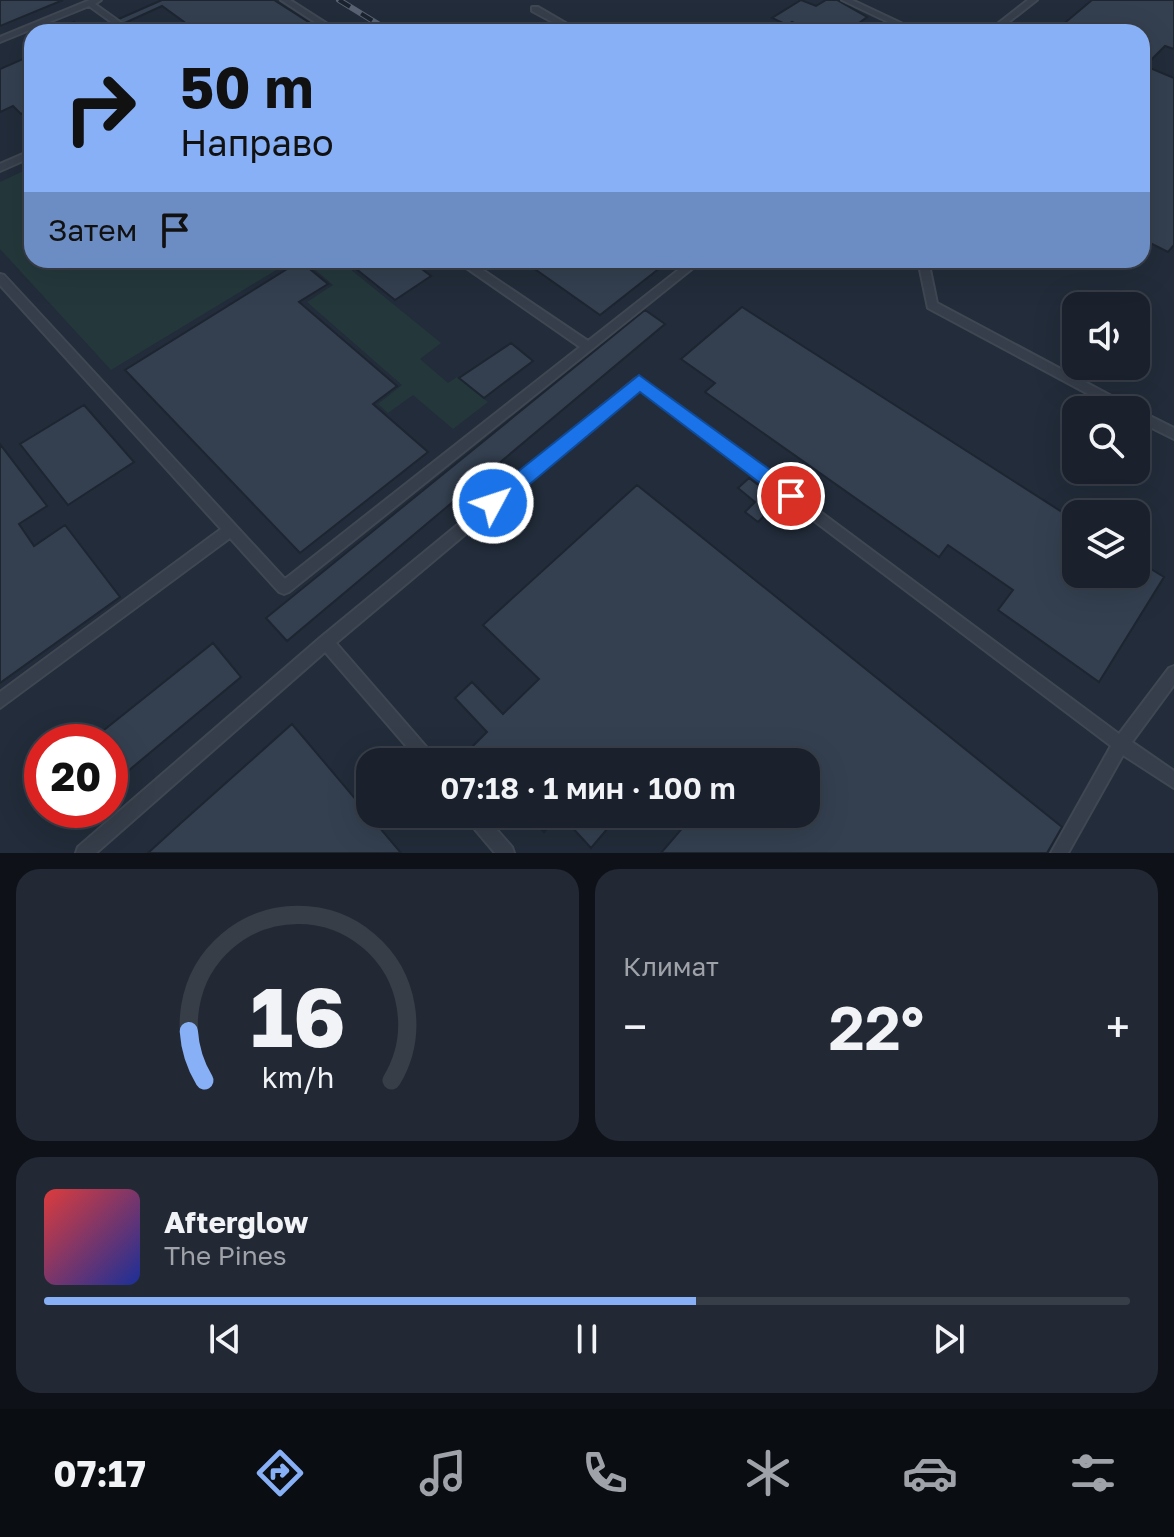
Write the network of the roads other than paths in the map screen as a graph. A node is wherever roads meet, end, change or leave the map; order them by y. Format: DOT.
graph roads {
  1 [pos="285,0"];
  2 [pos="846,0"];
  3 [pos="1033,0"];
  4 [pos="93,2"];
  5 [pos="535,9"];
  6 [pos="39,24"];
  7 [pos="120,24"];
  8 [pos="323,24"];
  9 [pos="562,24"];
  10 [pos="898,24"];
  11 [pos="1002,24"];
  12 [pos="24,30"];
  13 [pos="0,40"];
  14 [pos="24,157"];
  15 [pos="0,168"];
  16 [pos="472,268"];
  17 [pos="688,268"];
  18 [pos="925,268"];
  19 [pos="0,278"];
  20 [pos="588,347"];
  21 [pos="1102,396"];
  22 [pos="1150,421"];
  23 [pos="1174,434"];
  24 [pos="230,530"];
  25 [pos="326,642"];
  26 [pos="1174,673"];
  27 [pos="0,701"];
  28 [pos="1121,744"];
  29 [pos="418,748"];
  30 [pos="1174,780"];
  31 [pos="485,828"];
  32 [pos="84,853"];
  33 [pos="506,853"];
  34 [pos="1059,853"];
  1 -- 8 [label="lane"];
  2 -- 10 [label="lane"];
  3 -- 11 [label="lane"];
  4 -- 6 [label="lane"];
  4 -- 7 [label="lane"];
  5 -- 9 [label="lane"];
  12 -- 13 [label="lane"];
  14 -- 15 [label="lane"];
  16 -- 20 [label="lane"];
  17 -- 20 [label="lane"];
  18 -- 21 [label="lane"];
  19 -- 24 [label="lane"];
  20 -- 24 [label="lane"];
  22 -- 23 [label="lane"];
  24 -- 27 [label="lane"];
  25 -- 28 [label="lane"];
  25 -- 29 [label="lane"];
  25 -- 32 [label="lane"];
  26 -- 28 [label="lane"];
  28 -- 30 [label="lane"];
  28 -- 34 [label="lane"];
  31 -- 33 [label="lane"];
}
